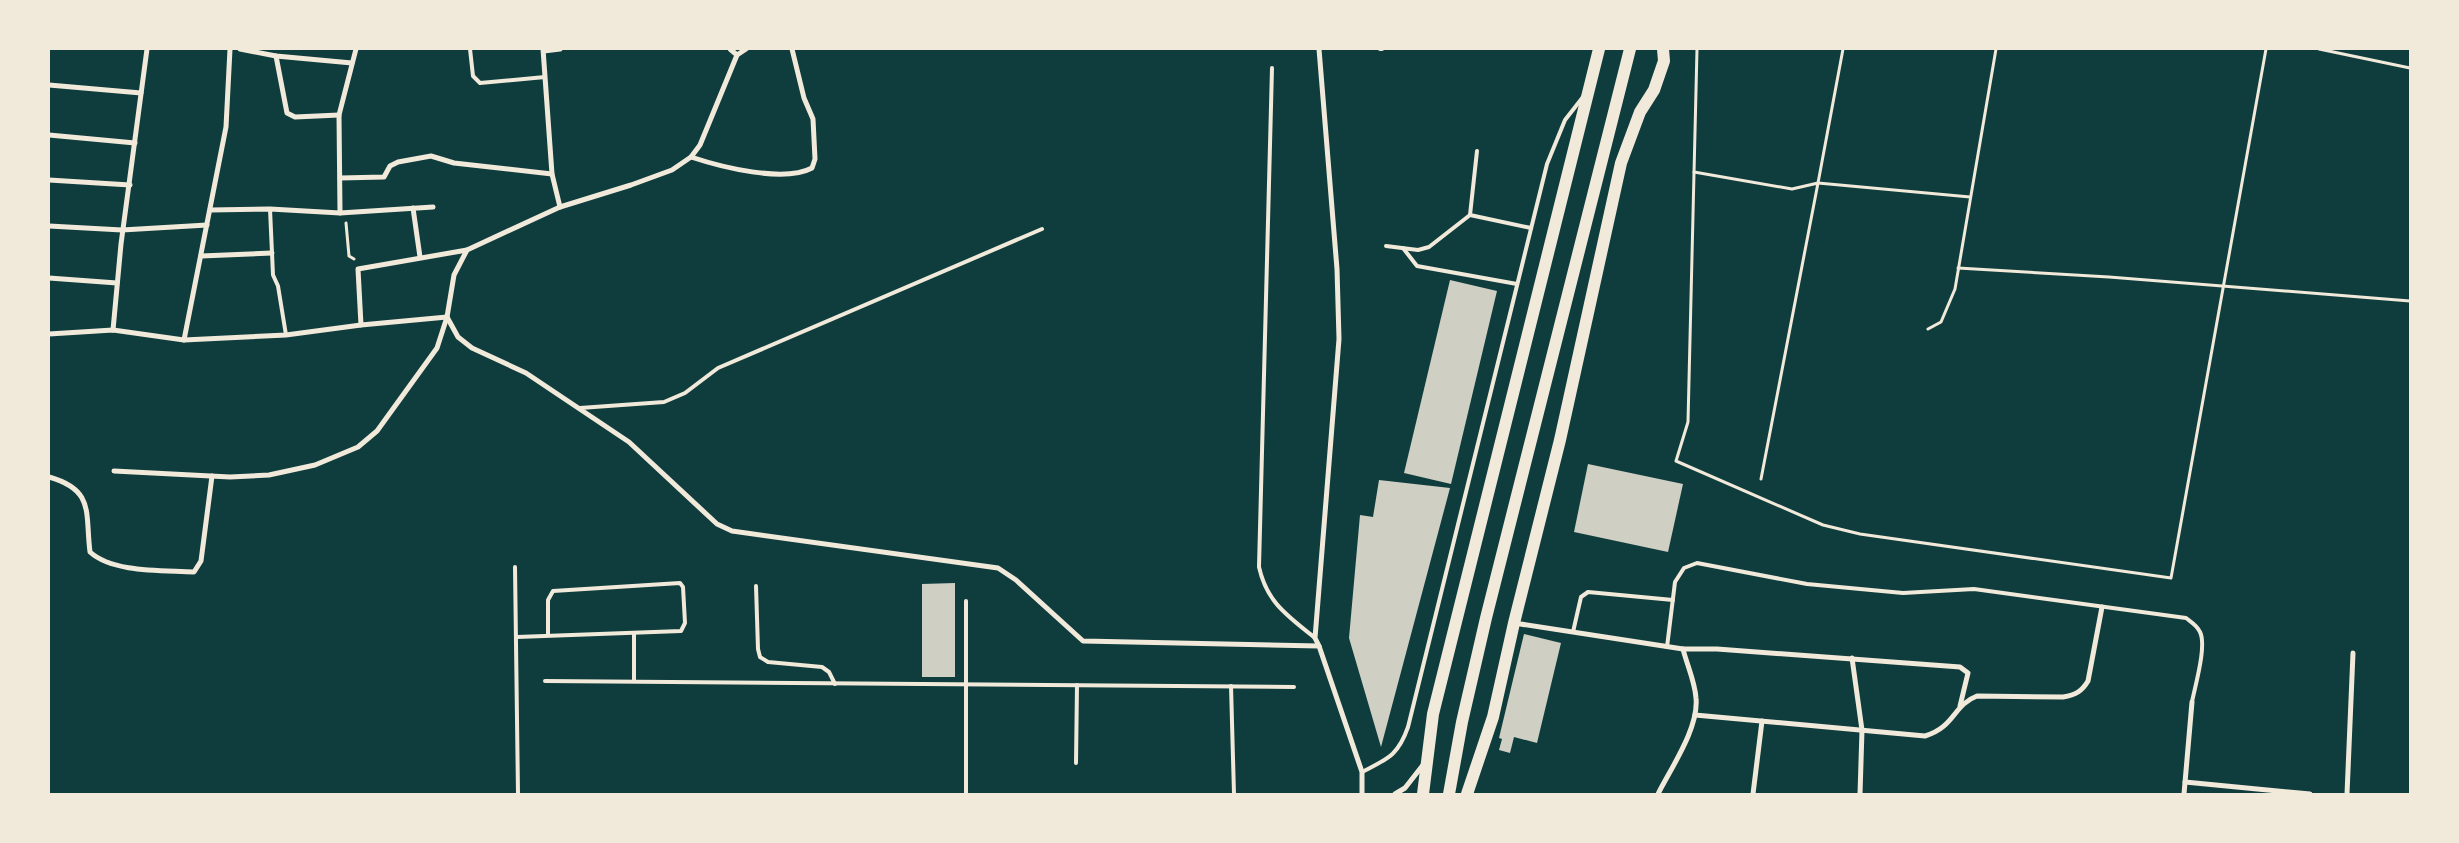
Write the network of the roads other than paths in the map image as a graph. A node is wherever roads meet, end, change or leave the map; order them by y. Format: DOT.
graph roads {
  1 [pos="148,49"];
  2 [pos="230,49"];
  3 [pos="240,49"];
  4 [pos="356,49"];
  5 [pos="470,49"];
  6 [pos="560,49"];
  7 [pos="730,49"];
  8 [pos="746,49"];
  9 [pos="792,49"];
  10 [pos="1319,49"];
  11 [pos="1599,49"];
  12 [pos="1630,49"];
  13 [pos="1663,49"];
  14 [pos="543,50"];
  15 [pos="737,55"];
  16 [pos="276,56"];
  17 [pos="352,63"];
  18 [pos="1272,68"];
  19 [pos="545,77"];
  20 [pos="49,85"];
  21 [pos="1588,92"];
  22 [pos="141,94"];
  23 [pos="339,115"];
  24 [pos="49,135"];
  25 [pos="135,143"];
  26 [pos="1477,151"];
  27 [pos="691,157"];
  28 [pos="552,174"];
  29 [pos="340,178"];
  30 [pos="49,180"];
  31 [pos="130,185"];
  32 [pos="433,207"];
  33 [pos="560,207"];
  34 [pos="413,208"];
  35 [pos="270,209"];
  36 [pos="210,210"];
  37 [pos="342,213"];
  38 [pos="1470,215"];
  39 [pos="207,224"];
  40 [pos="49,226"];
  41 [pos="1531,228"];
  42 [pos="1042,229"];
  43 [pos="122,230"];
  44 [pos="1386,246"];
  45 [pos="1403,248"];
  46 [pos="467,250"];
  47 [pos="272,253"];
  48 [pos="201,256"];
  49 [pos="420,257"];
  50 [pos="49,278"];
  51 [pos="117,283"];
  52 [pos="1517,284"];
  53 [pos="446,317"];
  54 [pos="361,325"];
  55 [pos="113,330"];
  56 [pos="49,334"];
  57 [pos="286,335"];
  58 [pos="184,340"];
  59 [pos="578,408"];
  60 [pos="114,470"];
  61 [pos="212,476"];
  62 [pos="49,477"];
  63 [pos="516,566"];
  64 [pos="756,586"];
  65 [pos="1673,600"];
  66 [pos="966,601"];
  67 [pos="2102,607"];
  68 [pos="1514,623"];
  69 [pos="1573,632"];
  70 [pos="634,633"];
  71 [pos="548,635"];
  72 [pos="517,637"];
  73 [pos="1315,638"];
  74 [pos="1318,646"];
  75 [pos="1667,647"];
  76 [pos="1683,649"];
  77 [pos="2353,653"];
  78 [pos="1852,658"];
  79 [pos="634,680"];
  80 [pos="545,681"];
  81 [pos="835,684"];
  82 [pos="966,685"];
  83 [pos="1076,685"];
  84 [pos="1231,686"];
  85 [pos="1294,686"];
  86 [pos="2192,702"];
  87 [pos="1960,706"];
  88 [pos="1695,715"];
  89 [pos="1762,721"];
  90 [pos="1862,730"];
  91 [pos="1426,760"];
  92 [pos="1076,763"];
  93 [pos="1362,772"];
  94 [pos="2185,782"];
  95 [pos="518,794"];
  96 [pos="966,794"];
  97 [pos="1234,794"];
  98 [pos="1362,794"];
  99 [pos="1395,794"];
  100 [pos="1423,794"];
  101 [pos="1450,794"];
  102 [pos="1468,794"];
  103 [pos="1658,794"];
  104 [pos="1753,794"];
  105 [pos="1860,794"];
  106 [pos="2184,794"];
  107 [pos="2310,794"];
  108 [pos="2347,794"];
  1 -- 22 [label="street"];
  2 -- 36 [label="street"];
  3 -- 16 [label="street"];
  4 -- 17 [label="street"];
  5 -- 19 [label="lane"];
  6 -- 14 [label="street"];
  7 -- 15 [label="street"];
  8 -- 15 [label="street"];
  9 -- 27 [label="street"];
  10 -- 73 [label="street"];
  11 -- 21 [label="main road"];
  12 -- 101 [label="main road"];
  13 -- 68 [label="main road"];
  14 -- 19 [label="street"];
  15 -- 27 [label="street"];
  16 -- 17 [label="street"];
  16 -- 23 [label="street"];
  17 -- 23 [label="street"];
  18 -- 73 [label="lane"];
  19 -- 28 [label="street"];
  20 -- 22 [label="street"];
  21 -- 41 [label="lane"];
  21 -- 91 [label="main road"];
  22 -- 25 [label="street"];
  23 -- 29 [label="street"];
  24 -- 25 [label="street"];
  25 -- 31 [label="street"];
  26 -- 38 [label="lane"];
  27 -- 33 [label="street"];
  28 -- 29 [label="street"];
  28 -- 33 [label="street"];
  29 -- 37 [label="street"];
  30 -- 31 [label="street"];
  31 -- 43 [label="street"];
  32 -- 34 [label="street"];
  33 -- 46 [label="street"];
  34 -- 37 [label="street"];
  34 -- 49 [label="street"];
  35 -- 36 [label="street"];
  35 -- 37 [label="street"];
  35 -- 47 [label="lane"];
  36 -- 39 [label="street"];
  38 -- 41 [label="lane"];
  38 -- 45 [label="lane"];
  39 -- 43 [label="street"];
  39 -- 48 [label="street"];
  40 -- 43 [label="street"];
  41 -- 52 [label="lane"];
  42 -- 59 [label="lane"];
  43 -- 51 [label="street"];
  44 -- 45 [label="lane"];
  45 -- 52 [label="lane"];
  46 -- 49 [label="street"];
  46 -- 53 [label="street"];
  47 -- 48 [label="street"];
  47 -- 57 [label="lane"];
  48 -- 58 [label="street"];
  49 -- 54 [label="street"];
  50 -- 51 [label="street"];
  51 -- 55 [label="street"];
  52 -- 93 [label="lane"];
  53 -- 54 [label="street"];
  53 -- 59 [label="street"];
  53 -- 61 [label="street"];
  54 -- 57 [label="street"];
  55 -- 56 [label="street"];
  55 -- 58 [label="street"];
  57 -- 58 [label="street"];
  59 -- 74 [label="street"];
  60 -- 61 [label="street"];
  61 -- 62 [label="street"];
  63 -- 72 [label="lane"];
  64 -- 81 [label="lane"];
  65 -- 67 [label="lane"];
  65 -- 69 [label="lane"];
  65 -- 75 [label="lane"];
  66 -- 82 [label="lane"];
  67 -- 86 [label="lane"];
  67 -- 87 [label="street"];
  68 -- 69 [label="street"];
  68 -- 102 [label="main road"];
  69 -- 75 [label="street"];
  70 -- 71 [label="lane"];
  70 -- 71 [label="lane"];
  70 -- 79 [label="lane"];
  71 -- 72 [label="lane"];
  72 -- 95 [label="lane"];
  73 -- 74 [label="street"];
  74 -- 93 [label="street"];
  75 -- 76 [label="street"];
  76 -- 78 [label="street"];
  76 -- 88 [label="street"];
  77 -- 108 [label="street"];
  78 -- 87 [label="street"];
  78 -- 90 [label="street"];
  79 -- 80 [label="lane"];
  79 -- 81 [label="lane"];
  81 -- 82 [label="lane"];
  82 -- 83 [label="lane"];
  82 -- 96 [label="lane"];
  83 -- 84 [label="lane"];
  83 -- 92 [label="lane"];
  84 -- 85 [label="lane"];
  84 -- 97 [label="lane"];
  86 -- 94 [label="street"];
  87 -- 90 [label="street"];
  88 -- 89 [label="street"];
  88 -- 103 [label="street"];
  89 -- 90 [label="street"];
  89 -- 104 [label="street"];
  90 -- 105 [label="street"];
  91 -- 99 [label="street"];
  91 -- 100 [label="main road"];
  93 -- 98 [label="street"];
  94 -- 106 [label="street"];
  94 -- 107 [label="street"];
}
